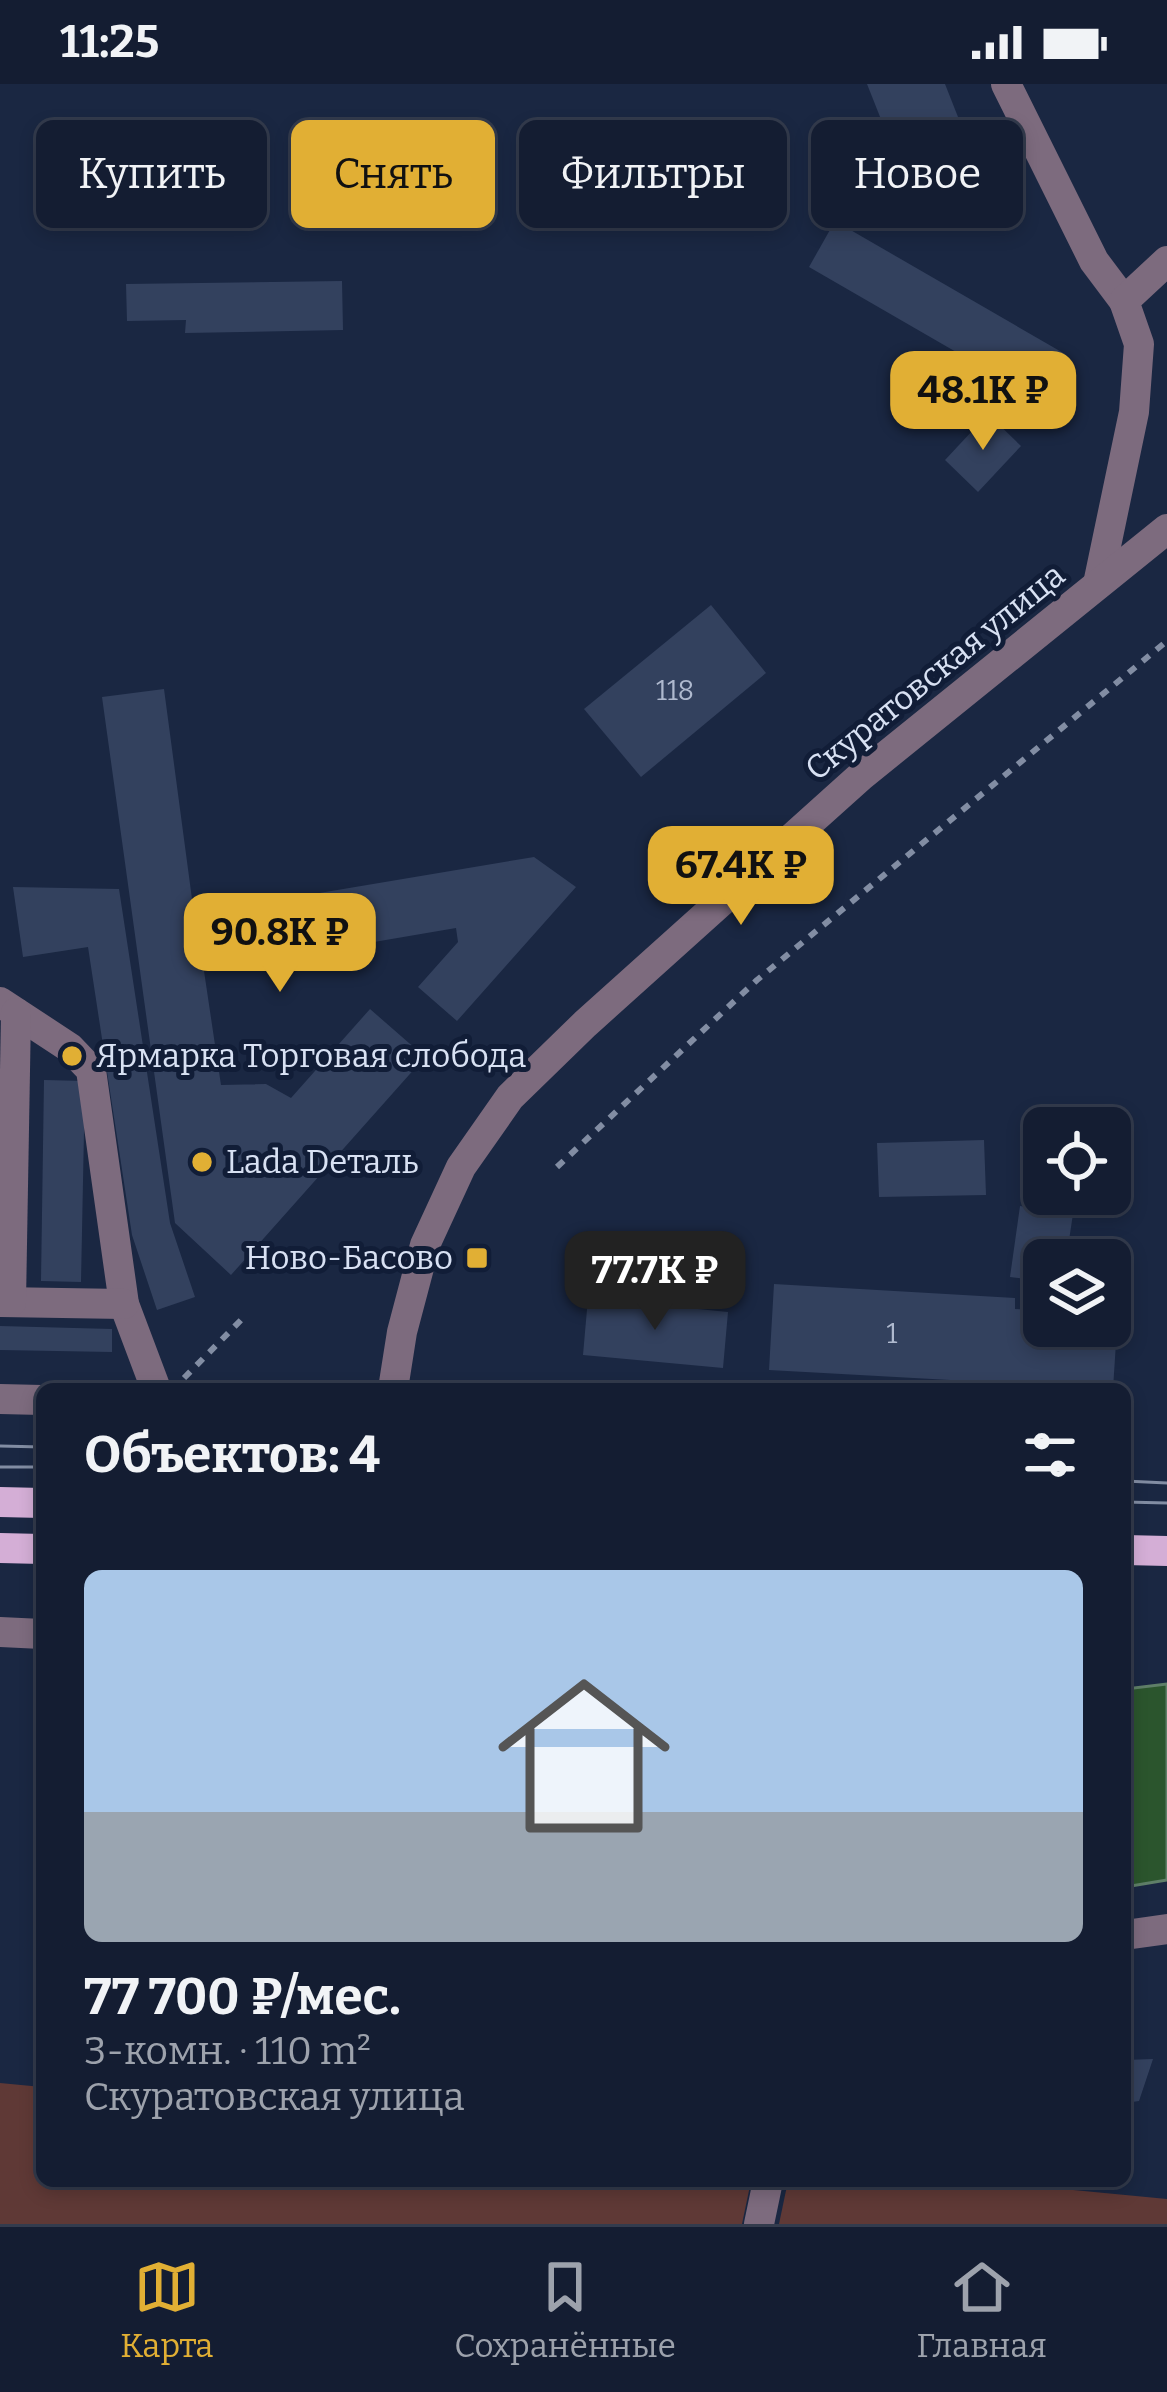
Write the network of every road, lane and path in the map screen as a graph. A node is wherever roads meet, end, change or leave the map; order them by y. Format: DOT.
graph roads {
  1 [pos="1006,84"];
  2 [pos="1167,261"];
  3 [pos="1124,301"];
  4 [pos="1167,529"];
  5 [pos="1097,584"];
  6 [pos="1167,641"];
  7 [pos="8,1008"];
  8 [pos="557,1167"];
  9 [pos="5,1302"];
  10 [pos="124,1304"];
  11 [pos="244,1317"];
  12 [pos="154,1383"];
  13 [pos="180,1383"];
  14 [pos="385,1383"];
  15 [pos="0,1399"];
  16 [pos="36,1400"];
  17 [pos="0,1502"];
  18 [pos="36,1503"];
  19 [pos="0,1548"];
  20 [pos="36,1549"];
  21 [pos="1131,1550"];
  22 [pos="1167,1551"];
  23 [pos="0,1632"];
  24 [pos="36,1634"];
  25 [pos="1167,1929"];
  26 [pos="1131,1934"];
  27 [pos="767,2187"];
  28 [pos="759,2224"];
  1 -- 3 [label="street"];
  2 -- 3 [label="street"];
  3 -- 5 [label="street"];
  4 -- 5 [label="street, Скуратовская улица"];
  5 -- 14 [label="street, Скуратовская улица"];
  6 -- 8 [label="path"];
  7 -- 9 [label="street"];
  7 -- 10 [label="street"];
  9 -- 10 [label="street"];
  10 -- 12 [label="street"];
  11 -- 13 [label="path"];
  15 -- 16 [label="street"];
  17 -- 18 [label="main road"];
  19 -- 20 [label="main road"];
  21 -- 22 [label="main road"];
  23 -- 24 [label="street"];
  25 -- 26 [label="street"];
  27 -- 28 [label="street"];
}
